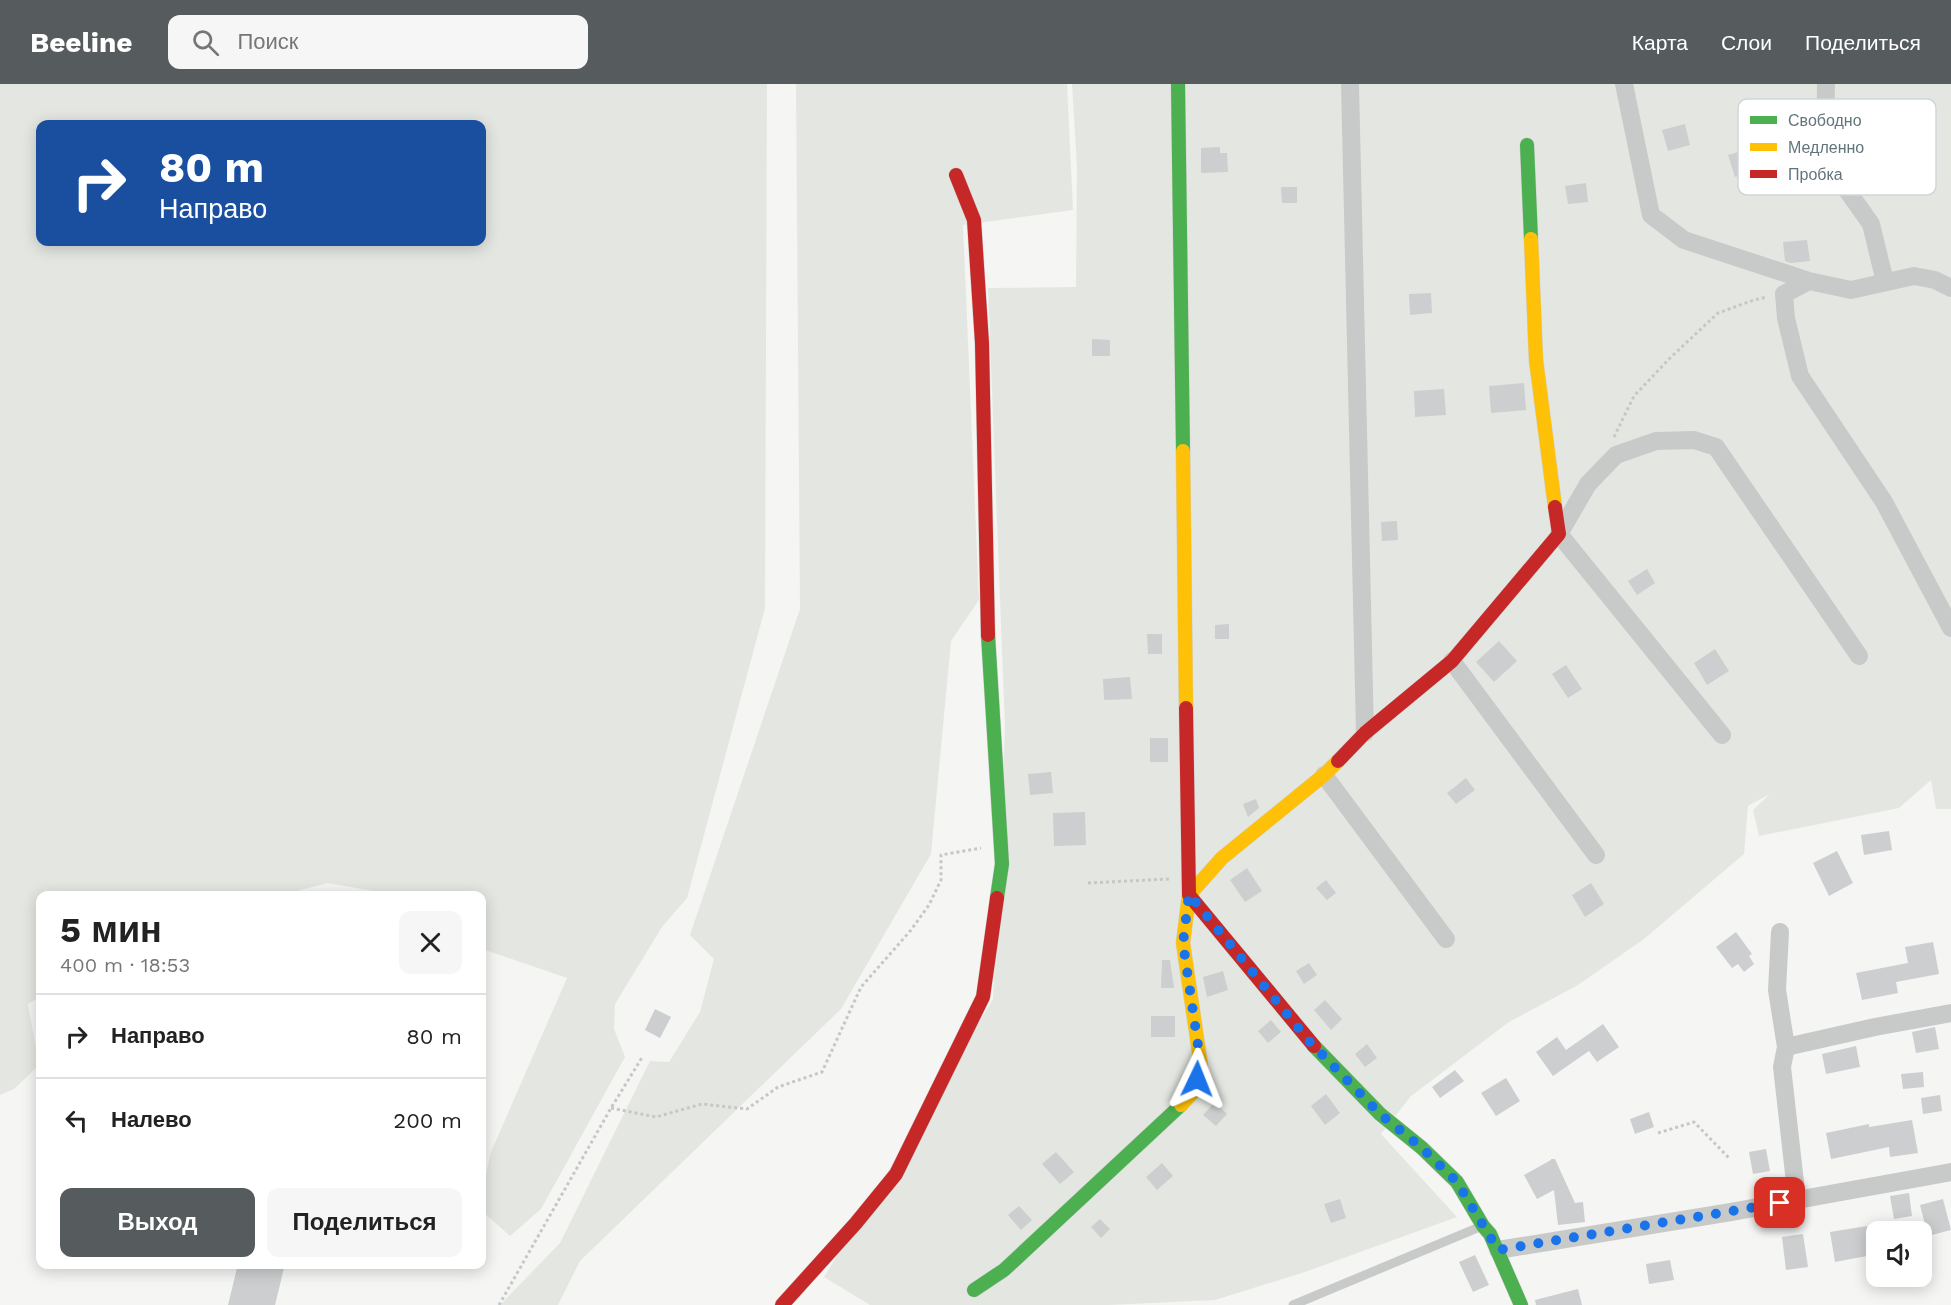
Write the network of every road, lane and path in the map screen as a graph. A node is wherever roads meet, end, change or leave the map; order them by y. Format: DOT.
graph roads {
  1 [pos="1178,84"];
  2 [pos="1350,84"];
  3 [pos="1624,84"];
  4 [pos="1826,84"];
  5 [pos="1826,99"];
  6 [pos="1527,145"];
  7 [pos="956,175"];
  8 [pos="1850,195"];
  9 [pos="1809,281"];
  10 [pos="1885,282"];
  11 [pos="1951,288"];
  12 [pos="1784,294"];
  13 [pos="1611,445"];
  14 [pos="1559,534"];
  15 [pos="1951,628"];
  16 [pos="1859,656"];
  17 [pos="1452,661"];
  18 [pos="1365,733"];
  19 [pos="1722,735"];
  20 [pos="1324,775"];
  21 [pos="1001,845"];
  22 [pos="1596,855"];
  23 [pos="1189,878"];
  24 [pos="1088,883"];
  25 [pos="1189,894"];
  26 [pos="1780,932"];
  27 [pos="1446,939"];
  28 [pos="1951,1013"];
  29 [pos="1786,1047"];
  30 [pos="643,1056"];
  31 [pos="611,1108"];
  32 [pos="1658,1133"];
  33 [pos="1729,1158"];
  34 [pos="1951,1172"];
  35 [pos="1797,1200"];
  36 [pos="1483,1226"];
  37 [pos="1498,1250"];
  38 [pos="974,1290"];
  39 [pos="499,1305"];
  40 [pos="782,1305"];
  41 [pos="1293,1305"];
  42 [pos="1521,1305"];
  1 -- 23 [label="street"];
  2 -- 18 [label="street"];
  3 -- 9 [label="street"];
  4 -- 5 [label="street"];
  6 -- 14 [label="street"];
  7 -- 21 [label="street"];
  8 -- 10 [label="street"];
  9 -- 10 [label="street"];
  9 -- 12 [label="street"];
  10 -- 11 [label="street"];
  12 -- 13 [label="path"];
  12 -- 15 [label="street"];
  14 -- 16 [label="street"];
  14 -- 17 [label="street"];
  14 -- 19 [label="street"];
  17 -- 18 [label="street"];
  17 -- 22 [label="street"];
  18 -- 20 [label="street"];
  20 -- 25 [label="street"];
  20 -- 27 [label="street"];
  21 -- 31 [label="path"];
  21 -- 40 [label="street"];
  23 -- 24 [label="path"];
  23 -- 25 [label="street"];
  25 -- 36 [label="street"];
  25 -- 38 [label="street"];
  26 -- 29 [label="street"];
  28 -- 29 [label="street"];
  29 -- 35 [label="street"];
  30 -- 31 [label="path"];
  31 -- 39 [label="path"];
  32 -- 33 [label="path"];
  34 -- 35 [label="street"];
  35 -- 37 [label="street"];
  36 -- 37 [label="street"];
  36 -- 41 [label="lane"];
  37 -- 42 [label="street"];
}
